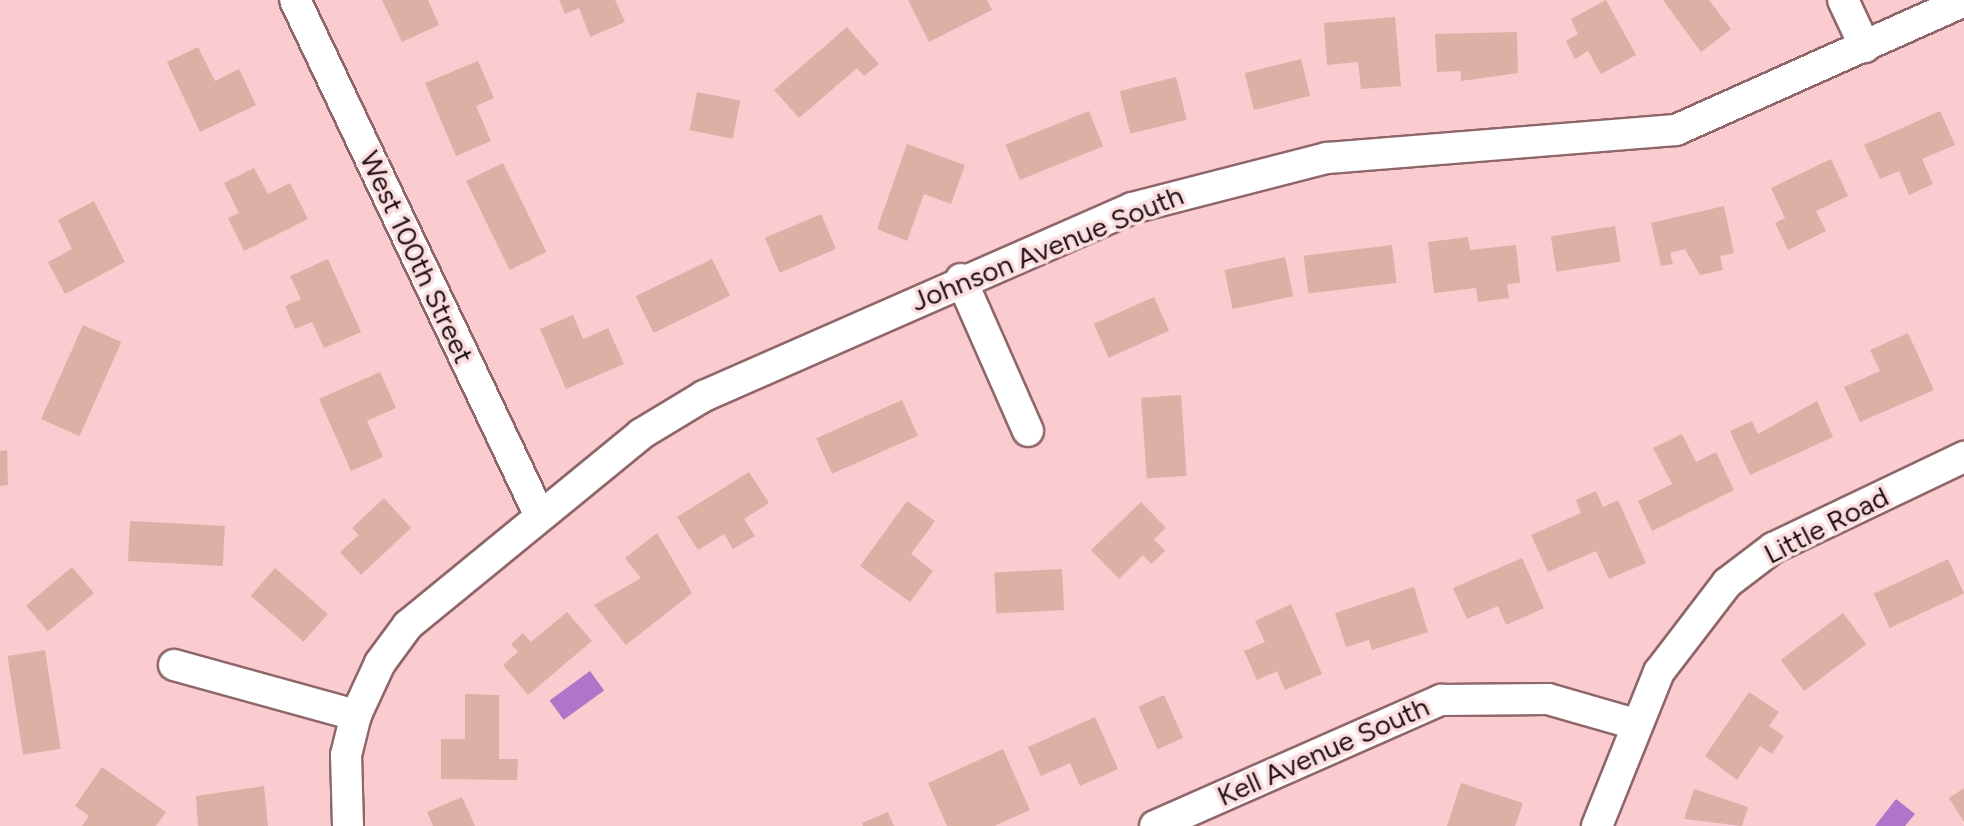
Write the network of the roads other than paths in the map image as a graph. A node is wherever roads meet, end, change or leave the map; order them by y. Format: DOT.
graph roads {
  1 [pos="295,0"];
  2 [pos="1843,0"];
  3 [pos="1964,1"];
  4 [pos="1865,47"];
  5 [pos="961,279"];
  6 [pos="1028,431"];
  7 [pos="1964,457"];
  8 [pos="539,514"];
  9 [pos="174,665"];
  10 [pos="356,715"];
  11 [pos="1635,724"];
  12 [pos="348,826"];
  13 [pos="1155,826"];
  14 [pos="1597,826"];
  1 -- 8 [label="street, West 100th Street"];
  2 -- 4 [label="street"];
  3 -- 4 [label="street, Johnson Avenue South"];
  4 -- 5 [label="street, Johnson Avenue South"];
  5 -- 6 [label="street"];
  5 -- 8 [label="street, Johnson Avenue South"];
  7 -- 11 [label="street, Little Road"];
  8 -- 10 [label="street, Johnson Avenue South"];
  9 -- 10 [label="street"];
  10 -- 12 [label="street, Johnson Avenue South"];
  11 -- 13 [label="street, Kell Avenue South"];
  11 -- 14 [label="street, Little Road"];
}
